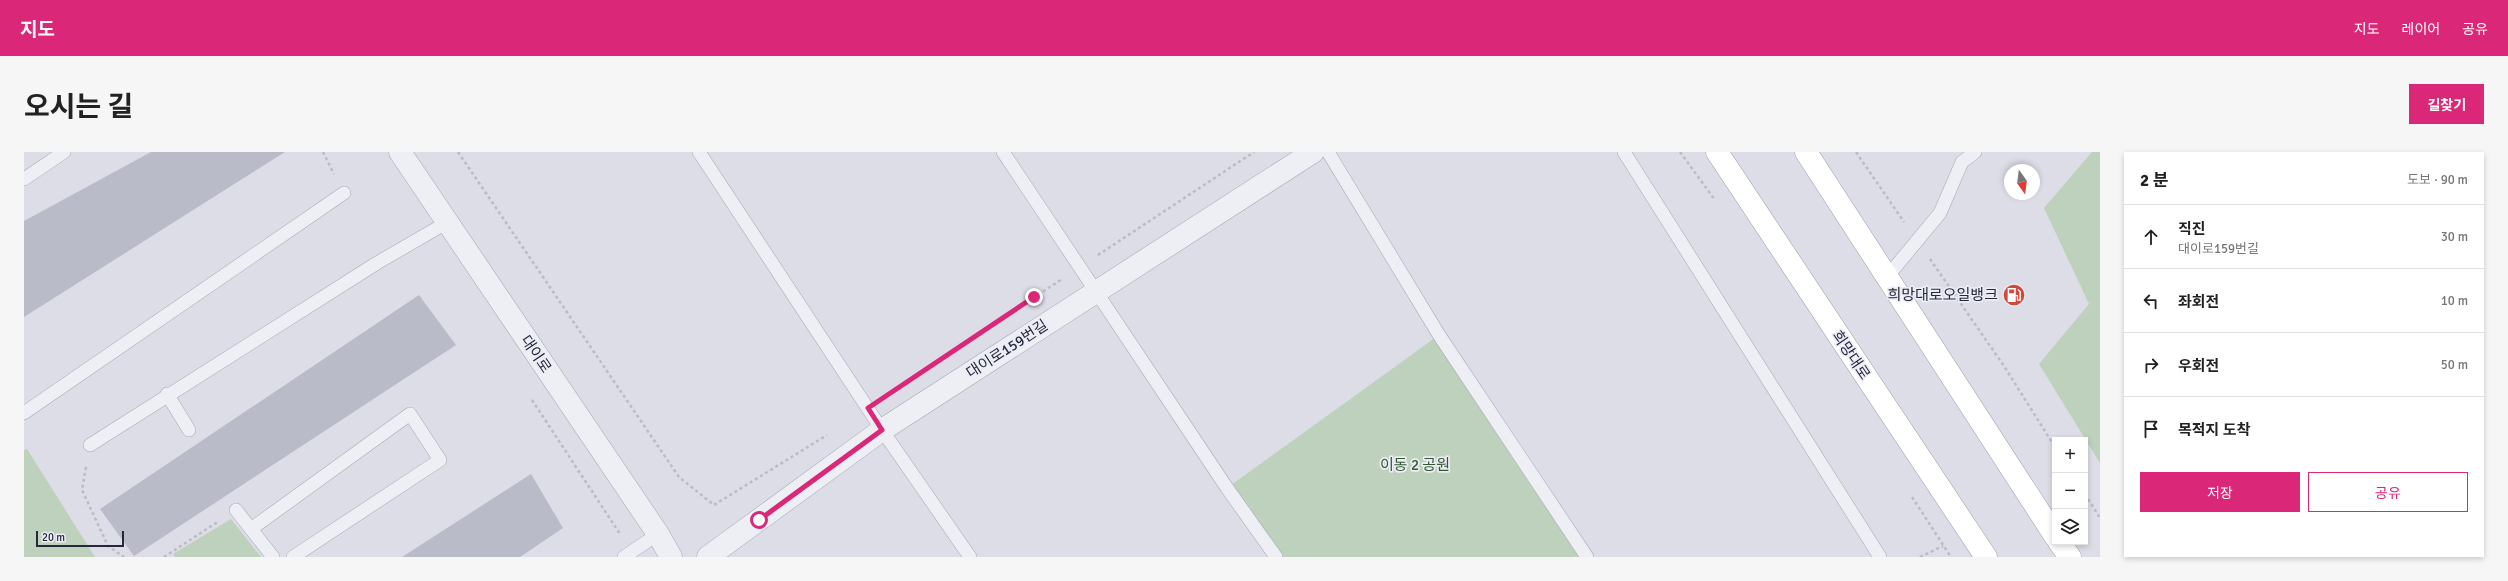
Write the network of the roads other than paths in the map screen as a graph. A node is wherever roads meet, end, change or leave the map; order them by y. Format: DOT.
graph roads {
  1 [pos="64,152"];
  2 [pos="400,152"];
  3 [pos="699,152"];
  4 [pos="1003,152"];
  5 [pos="1314,152"];
  6 [pos="1328,152"];
  7 [pos="1624,152"];
  8 [pos="1717,152"];
  9 [pos="1806,152"];
  10 [pos="1975,152"];
  11 [pos="24,179"];
  12 [pos="344,192"];
  13 [pos="446,223"];
  14 [pos="1887,278"];
  15 [pos="1096,290"];
  16 [pos="167,394"];
  17 [pos="24,413"];
  18 [pos="189,430"];
  19 [pos="882,430"];
  20 [pos="90,445"];
  21 [pos="236,510"];
  22 [pos="251,529"];
  23 [pos="2052,531"];
  24 [pos="658,534"];
  25 [pos="2061,545"];
  26 [pos="273,557"];
  27 [pos="292,557"];
  28 [pos="624,557"];
  29 [pos="671,557"];
  30 [pos="708,557"];
  31 [pos="970,557"];
  32 [pos="1276,557"];
  33 [pos="1587,557"];
  34 [pos="1880,557"];
  35 [pos="1986,557"];
  36 [pos="2070,557"];
  1 -- 11 [label="lane"];
  2 -- 13 [label="street, 대이로"];
  3 -- 19 [label="lane"];
  4 -- 15 [label="lane"];
  5 -- 15 [label="street, 대이로159번길"];
  6 -- 33 [label="lane"];
  7 -- 34 [label="lane"];
  8 -- 35 [label="main road, 희망대로"];
  9 -- 14 [label="main road"];
  10 -- 14 [label="lane"];
  12 -- 17 [label="lane"];
  13 -- 16 [label="lane"];
  13 -- 24 [label="street, 대이로"];
  14 -- 23 [label="main road"];
  15 -- 19 [label="street, 대이로159번길"];
  15 -- 32 [label="lane"];
  16 -- 18 [label="lane"];
  16 -- 20 [label="lane"];
  19 -- 30 [label="street, 대이로159번길"];
  19 -- 31 [label="lane"];
  21 -- 22 [label="lane"];
  22 -- 26 [label="lane"];
  22 -- 27 [label="lane"];
  24 -- 28 [label="lane"];
  24 -- 29 [label="street, 대이로"];
  25 -- 36 [label="main road"];
}
